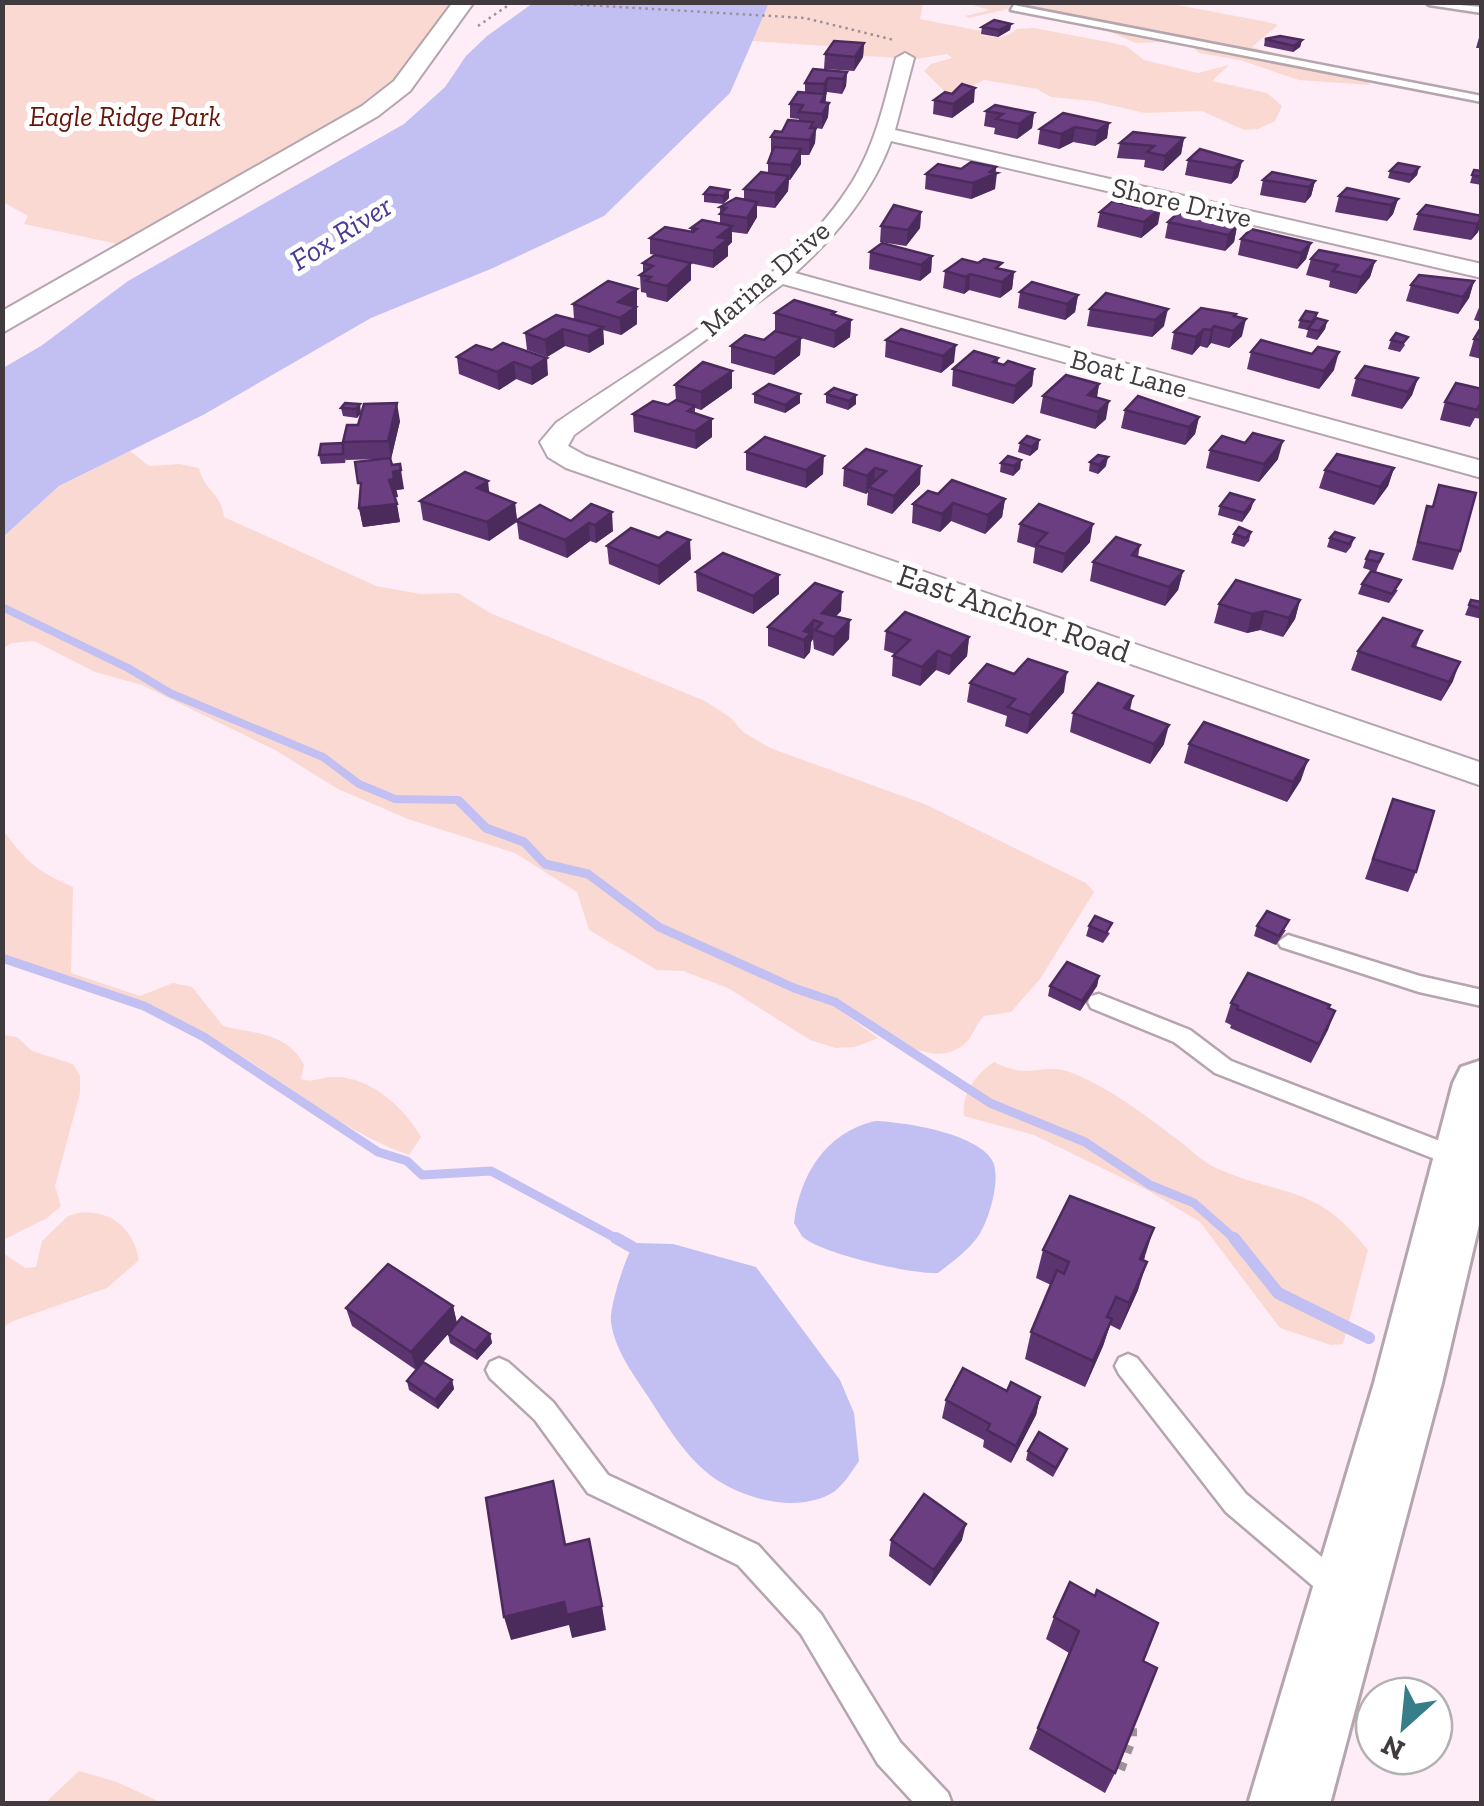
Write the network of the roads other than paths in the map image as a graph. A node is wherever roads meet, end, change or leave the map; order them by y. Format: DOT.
graph roads {
  1 [pos="464,2"];
  2 [pos="1430,2"];
  3 [pos="1014,8"];
  4 [pos="1482,10"];
  5 [pos="904,58"];
  6 [pos="1482,99"];
  7 [pos="882,133"];
  8 [pos="1482,271"];
  9 [pos="777,275"];
  10 [pos="2,324"];
  11 [pos="553,442"];
  12 [pos="1482,470"];
  13 [pos="1482,775"];
  14 [pos="1288,942"];
  15 [pos="1482,998"];
  16 [pos="1098,1002"];
  17 [pos="1482,1084"];
  18 [pos="1464,1160"];
  19 [pos="1128,1366"];
  20 [pos="499,1370"];
  21 [pos="1349,1598"];
  22 [pos="938,1804"];
  23 [pos="1290,1804"];
  1 -- 10 [label="street"];
  2 -- 4 [label="lane"];
  3 -- 6 [label="lane"];
  5 -- 7 [label="street, Marina Drive"];
  7 -- 8 [label="street, Shore Drive"];
  7 -- 9 [label="street, Marina Drive"];
  9 -- 11 [label="street, Marina Drive"];
  9 -- 12 [label="street, Boat Lane"];
  11 -- 13 [label="street, East Anchor Road"];
  14 -- 15 [label="lane"];
  16 -- 18 [label="lane"];
  17 -- 18 [label="main road"];
  18 -- 21 [label="main road"];
  19 -- 21 [label="lane"];
  20 -- 22 [label="lane"];
  21 -- 23 [label="main road"];
}
